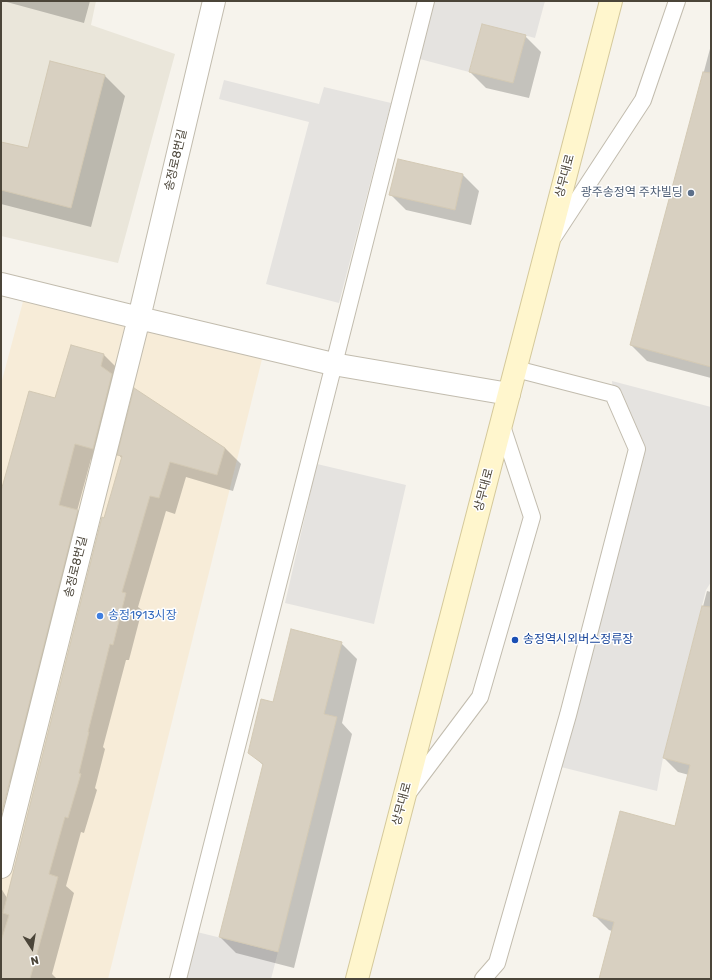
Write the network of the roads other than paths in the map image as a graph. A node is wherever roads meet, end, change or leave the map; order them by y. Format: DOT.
graph roads {
  1 [pos="214,1"];
  2 [pos="426,1"];
  3 [pos="611,1"];
  4 [pos="677,1"];
  5 [pos="547,248"];
  6 [pos="1,284"];
  7 [pos="139,318"];
  8 [pos="333,364"];
  9 [pos="516,369"];
  10 [pos="509,394"];
  11 [pos="501,423"];
  12 [pos="404,799"];
  13 [pos="8,814"];
  14 [pos="5,837"];
  15 [pos="1,867"];
  16 [pos="178,979"];
  17 [pos="357,979"];
  18 [pos="483,979"];
  1 -- 7 [label="street, 송정로8번길"];
  2 -- 8 [label="lane"];
  3 -- 5 [label="main road, 상무대로"];
  4 -- 5 [label="lane"];
  5 -- 9 [label="main road, 상무대로"];
  6 -- 7 [label="street"];
  7 -- 8 [label="street"];
  7 -- 13 [label="street, 송정로8번길"];
  8 -- 10 [label="street"];
  8 -- 16 [label="lane"];
  9 -- 10 [label="main road, 상무대로"];
  9 -- 18 [label="lane"];
  10 -- 11 [label="main road, 상무대로"];
  11 -- 12 [label="main road, 상무대로"];
  11 -- 12 [label="lane"];
  12 -- 17 [label="main road, 상무대로"];
  13 -- 14 [label="street, 송정로8번길"];
  14 -- 15 [label="street, 송정로8번길"];
}
